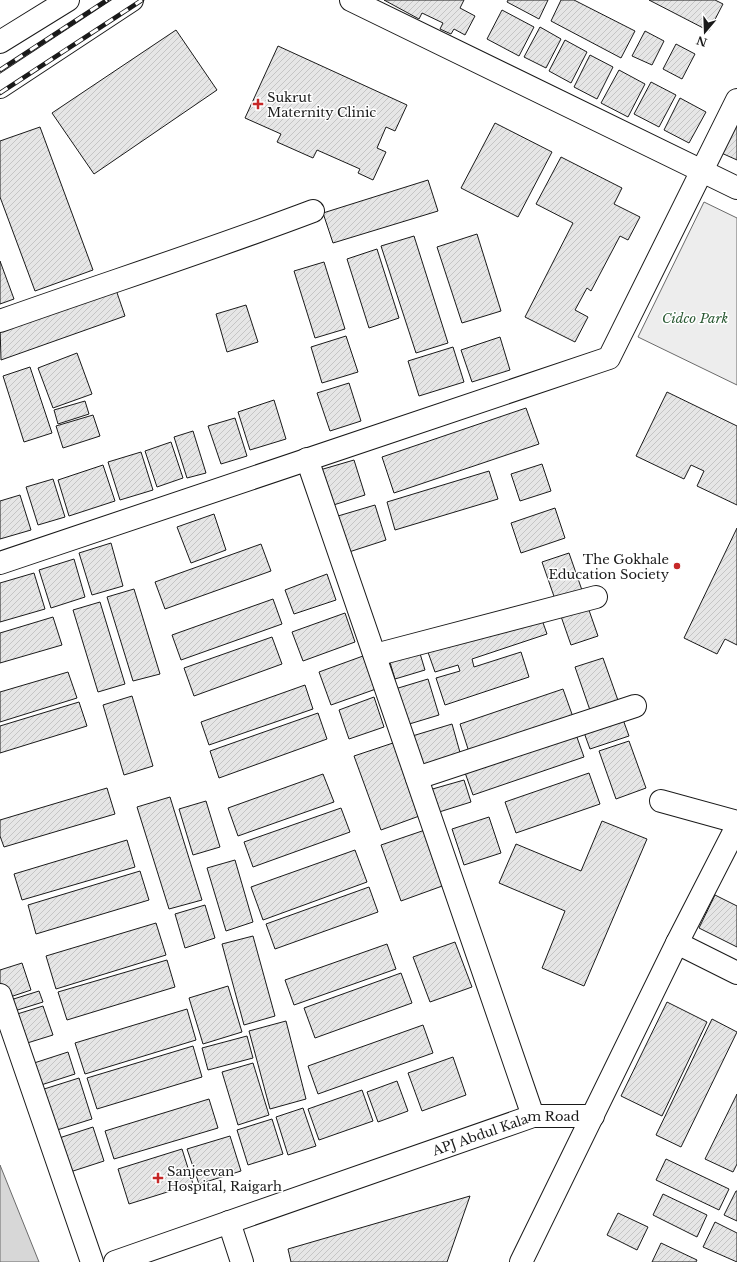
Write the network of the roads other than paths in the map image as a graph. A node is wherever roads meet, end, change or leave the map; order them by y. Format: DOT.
graph roads {
  1 [pos="68,0"];
  2 [pos="132,0"];
  3 [pos="351,0"];
  4 [pos="0,42"];
  5 [pos="0,86"];
  6 [pos="737,100"];
  7 [pos="702,171"];
  8 [pos="737,188"];
  9 [pos="313,211"];
  10 [pos="0,321"];
  11 [pos="308,460"];
  12 [pos="0,563"];
  13 [pos="596,596"];
  14 [pos="375,656"];
  15 [pos="636,706"];
  16 [pos="417,778"];
  17 [pos="661,801"];
  18 [pos="737,822"];
  19 [pos="737,826"];
  20 [pos="677,943"];
  21 [pos="737,973"];
  22 [pos="0,995"];
  23 [pos="532,1116"];
  24 [pos="593,1116"];
  25 [pos="229,1222"];
  26 [pos="92,1262"];
  27 [pos="115,1262"];
  28 [pos="242,1262"];
  29 [pos="521,1262"];
  1 -- 4 [label="street"];
  2 -- 5 [label="street"];
  3 -- 7 [label="street"];
  6 -- 7 [label="street"];
  7 -- 8 [label="street"];
  7 -- 11 [label="street"];
  9 -- 10 [label="street"];
  11 -- 12 [label="street"];
  11 -- 14 [label="street"];
  13 -- 14 [label="street"];
  14 -- 16 [label="street"];
  15 -- 16 [label="street"];
  16 -- 23 [label="street"];
  17 -- 18 [label="street"];
  19 -- 20 [label="street, APJ Abdul Kalam Road"];
  20 -- 21 [label="street"];
  20 -- 24 [label="street, APJ Abdul Kalam Road"];
  22 -- 26 [label="street"];
  23 -- 24 [label="street, APJ Abdul Kalam Road"];
  23 -- 25 [label="street, APJ Abdul Kalam Road"];
  24 -- 29 [label="street"];
  25 -- 27 [label="street, APJ Abdul Kalam Road"];
  25 -- 28 [label="street"];
}
